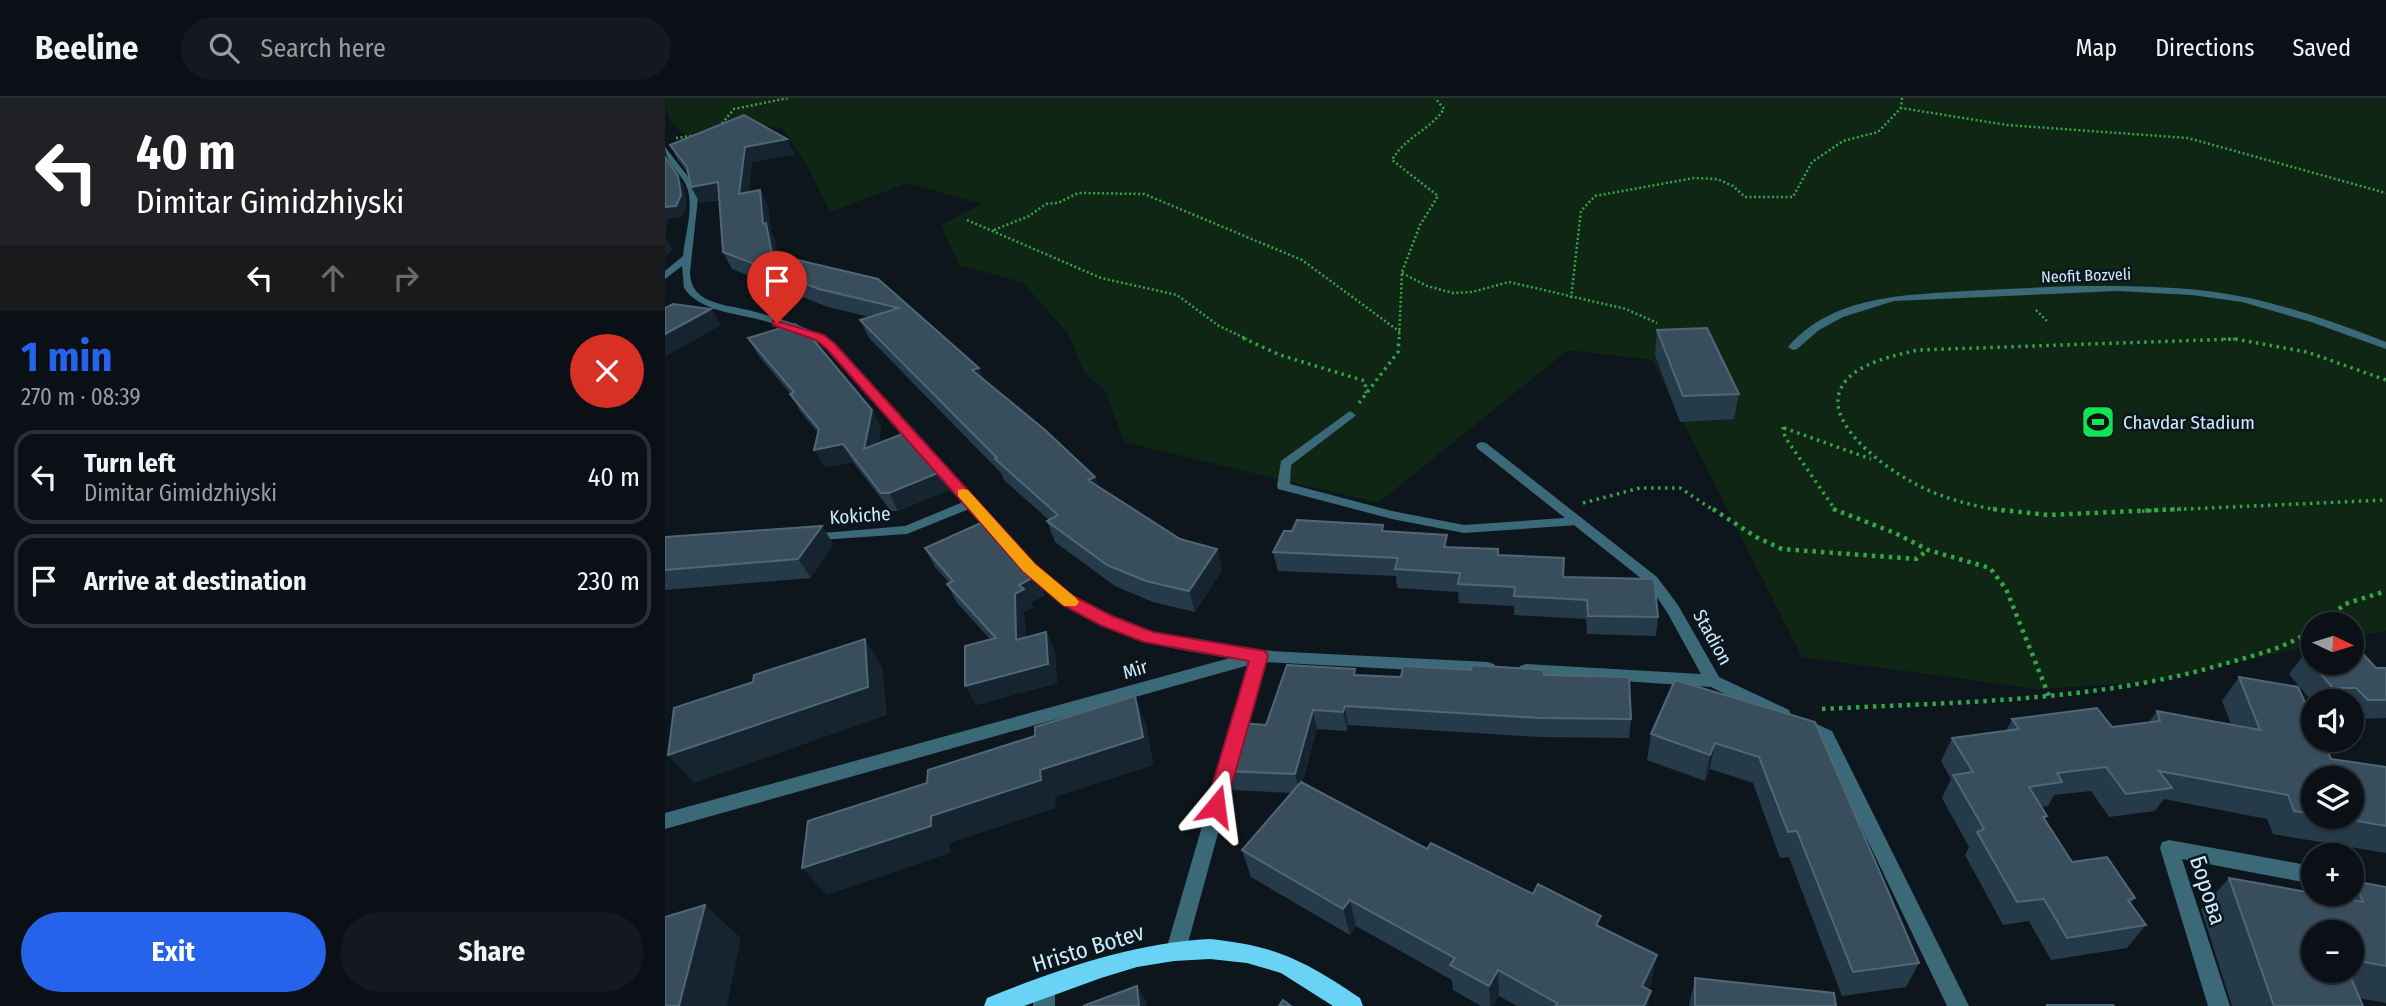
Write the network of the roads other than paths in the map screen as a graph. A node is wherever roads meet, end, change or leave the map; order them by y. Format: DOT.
graph roads {
  1 [pos="665,149"];
  2 [pos="687,257"];
  3 [pos="665,276"];
  4 [pos="2386,346"];
  5 [pos="1793,347"];
  6 [pos="1350,415"];
  7 [pos="1482,446"];
  8 [pos="972,503"];
  9 [pos="1573,518"];
  10 [pos="797,539"];
  11 [pos="1259,656"];
  12 [pos="1713,681"];
  13 [pos="665,821"];
  14 [pos="2301,873"];
  15 [pos="1176,950"];
  16 [pos="1044,997"];
  17 [pos="995,1006"];
  18 [pos="1352,1006"];
  19 [pos="1958,1006"];
  20 [pos="2219,1006"];
  1 -- 2 [label="street"];
  2 -- 3 [label="street"];
  2 -- 8 [label="street"];
  4 -- 5 [label="street, Neofit Bozveli"];
  6 -- 9 [label="street"];
  7 -- 9 [label="street, Stadion"];
  8 -- 10 [label="street, Kokiche"];
  8 -- 11 [label="street"];
  9 -- 12 [label="street, Stadion"];
  11 -- 12 [label="street, Mir"];
  11 -- 13 [label="street, Mir"];
  11 -- 15 [label="street"];
  12 -- 19 [label="street, Stadion"];
  14 -- 20 [label="street, Борова"];
  15 -- 16 [label="main road, Hristo Botev"];
  15 -- 18 [label="main road, Hristo Botev"];
  16 -- 17 [label="main road, Hristo Botev"];
}
